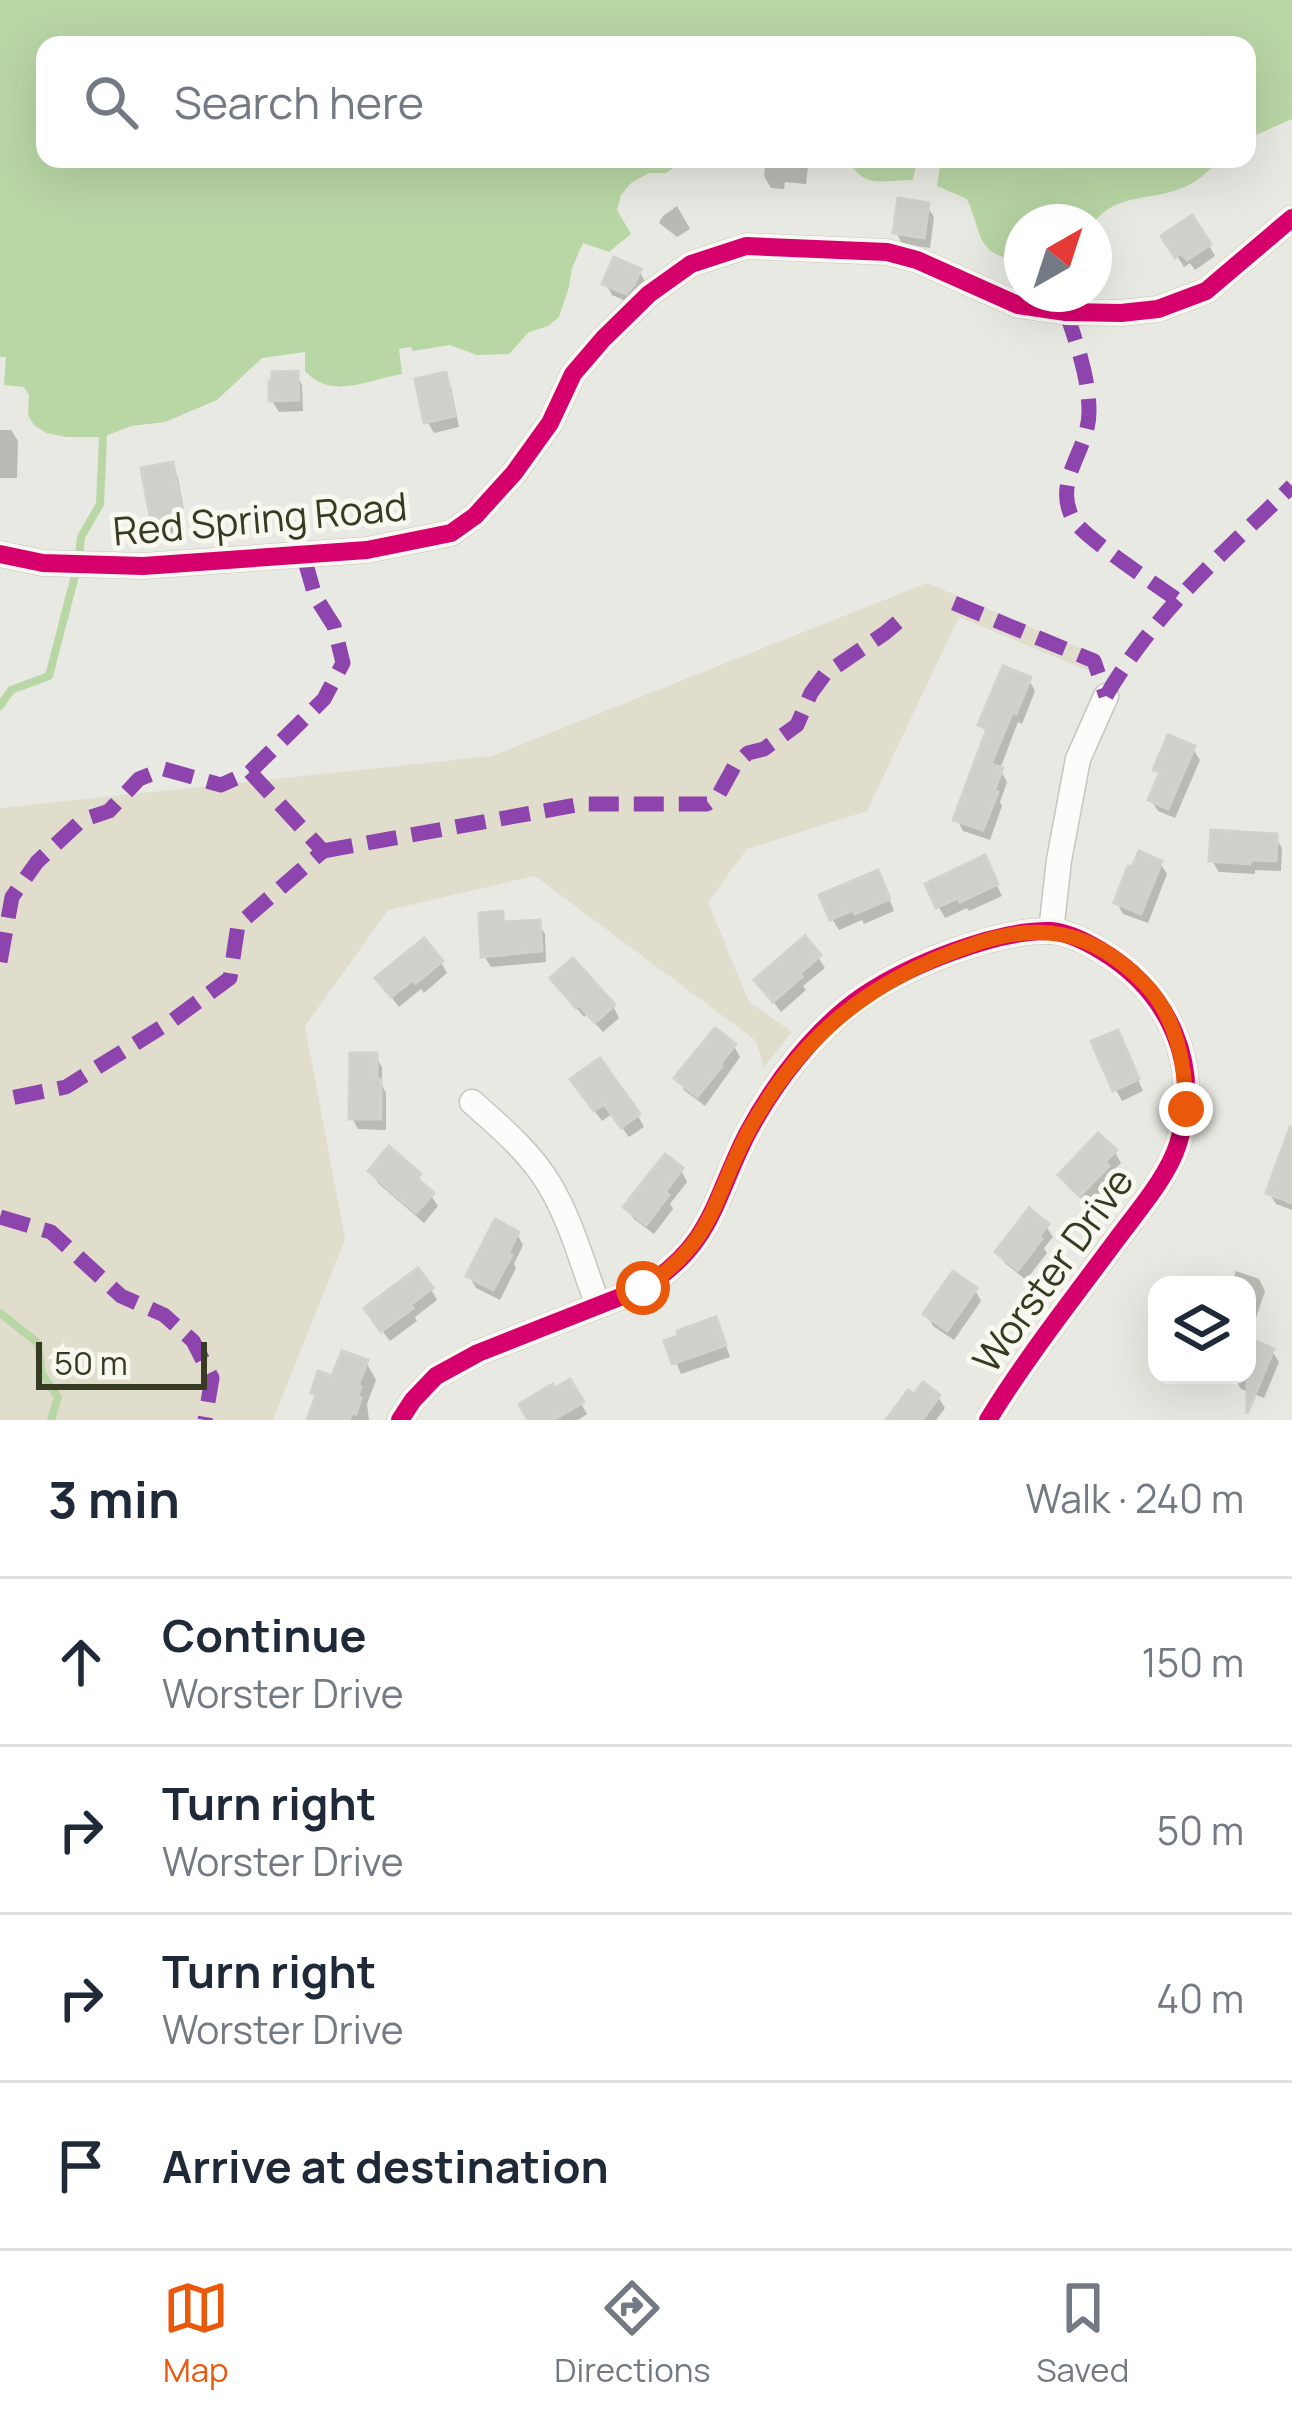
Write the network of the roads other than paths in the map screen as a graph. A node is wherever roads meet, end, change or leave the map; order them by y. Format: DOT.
graph roads {
  1 [pos="1292,218"];
  2 [pos="0,554"];
  3 [pos="1106,696"];
  4 [pos="1051,931"];
  5 [pos="472,1102"];
  6 [pos="598,1305"];
  7 [pos="400,1420"];
  8 [pos="988,1420"];
  1 -- 2 [label="street, Red Spring Road"];
  3 -- 4 [label="street"];
  4 -- 6 [label="street, Worster Drive"];
  4 -- 8 [label="street, Worster Drive"];
  5 -- 6 [label="street"];
  6 -- 7 [label="street, Worster Drive"];
}
